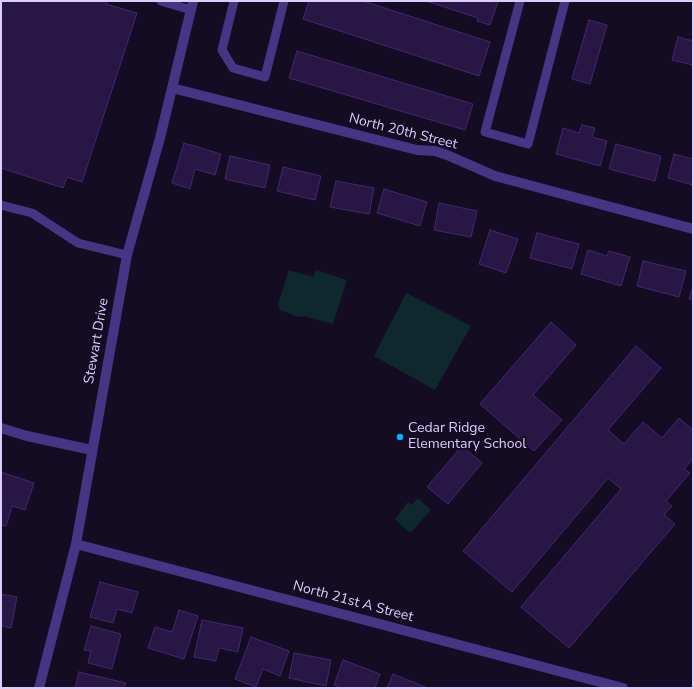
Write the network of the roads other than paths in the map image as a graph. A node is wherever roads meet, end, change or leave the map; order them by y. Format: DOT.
graph roads {
  1 [pos="161,1"];
  2 [pos="234,1"];
  3 [pos="284,1"];
  4 [pos="520,1"];
  5 [pos="565,1"];
  6 [pos="192,5"];
  7 [pos="172,88"];
  8 [pos="1,205"];
  9 [pos="693,229"];
  10 [pos="127,255"];
  11 [pos="1,428"];
  12 [pos="92,450"];
  13 [pos="76,544"];
  14 [pos="39,688"];
  15 [pos="623,688"];
  1 -- 6 [label="lane"];
  2 -- 3 [label="lane"];
  4 -- 5 [label="lane"];
  6 -- 7 [label="street, Stewart Drive"];
  7 -- 9 [label="street, North 20th Street"];
  7 -- 10 [label="street, Stewart Drive"];
  8 -- 10 [label="lane"];
  10 -- 12 [label="street, Stewart Drive"];
  11 -- 12 [label="street"];
  12 -- 13 [label="street, Stewart Drive"];
  13 -- 14 [label="street, Stewart Drive"];
  13 -- 15 [label="street, North 21st A Street"];
}
